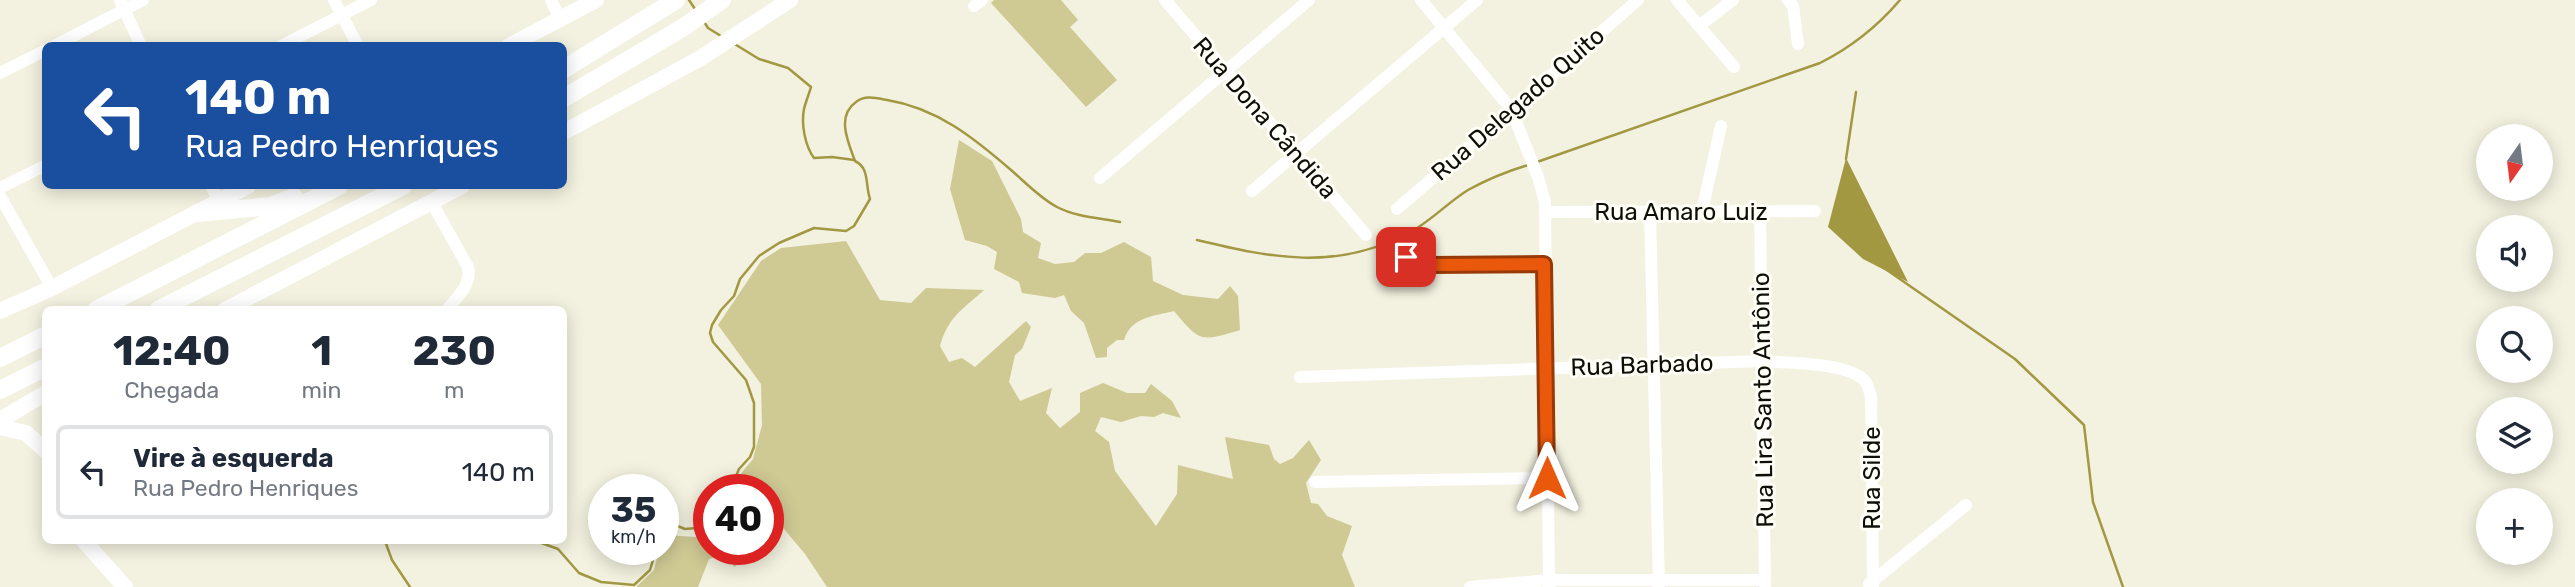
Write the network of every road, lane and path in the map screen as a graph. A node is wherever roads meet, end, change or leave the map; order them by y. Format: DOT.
graph roads {
  1 [pos="143,0"];
  2 [pos="334,0"];
  3 [pos="371,0"];
  4 [pos="551,0"];
  5 [pos="596,0"];
  6 [pos="722,0"];
  7 [pos="790,0"];
  8 [pos="1165,0"];
  9 [pos="1310,0"];
  10 [pos="1421,0"];
  11 [pos="1477,0"];
  12 [pos="1638,0"];
  13 [pos="1677,0"];
  14 [pos="1733,0"];
  15 [pos="673,2"];
  16 [pos="1794,2"];
  17 [pos="122,5"];
  18 [pos="341,14"];
  19 [pos="560,19"];
  20 [pos="1699,26"];
  21 [pos="1445,28"];
  22 [pos="61,42"];
  23 [pos="139,42"];
  24 [pos="288,42"];
  25 [pos="356,42"];
  26 [pos="517,42"];
  27 [pos="1798,44"];
  28 [pos="42,52"];
  29 [pos="567,67"];
  30 [pos="1734,67"];
  31 [pos="1225,71"];
  32 [pos="0,73"];
  33 [pos="567,96"];
  34 [pos="1511,109"];
  35 [pos="1721,126"];
  36 [pos="567,130"];
  37 [pos="1296,154"];
  38 [pos="42,167"];
  39 [pos="1100,178"];
  40 [pos="0,188"];
  41 [pos="234,189"];
  42 [pos="315,189"];
  43 [pos="333,189"];
  44 [pos="397,189"];
  45 [pos="455,189"];
  46 [pos="1252,191"];
  47 [pos="215,193"];
  48 [pos="0,196"];
  49 [pos="431,201"];
  50 [pos="1397,209"];
  51 [pos="1702,211"];
  52 [pos="1815,211"];
  53 [pos="1546,212"];
  54 [pos="1650,212"];
  55 [pos="1760,212"];
  56 [pos="197,213"];
  57 [pos="1366,235"];
  58 [pos="1406,257"];
  59 [pos="1544,264"];
  60 [pos="52,288"];
  61 [pos="104,306"];
  62 [pos="166,306"];
  63 [pos="233,306"];
  64 [pos="450,306"];
  65 [pos="0,311"];
  66 [pos="42,337"];
  67 [pos="0,358"];
  68 [pos="1762,362"];
  69 [pos="1654,364"];
  70 [pos="42,369"];
  71 [pos="1547,369"];
  72 [pos="1857,375"];
  73 [pos="1300,377"];
  74 [pos="0,390"];
  75 [pos="42,399"];
  76 [pos="0,420"];
  77 [pos="0,427"];
  78 [pos="42,448"];
  79 [pos="1547,478"];
  80 [pos="1315,482"];
  81 [pos="1966,505"];
  82 [pos="87,544"];
  83 [pos="1549,583"];
  84 [pos="1659,584"];
  85 [pos="1765,584"];
  86 [pos="1870,585"];
  87 [pos="125,587"];
  88 [pos="1470,587"];
  1 -- 17 [label="street"];
  2 -- 18 [label="street"];
  3 -- 18 [label="street"];
  4 -- 19 [label="street"];
  5 -- 19 [label="main road"];
  6 -- 33 [label="highway"];
  7 -- 36 [label="main road"];
  8 -- 31 [label="street, Rua Dona Cândida"];
  9 -- 31 [label="street"];
  10 -- 21 [label="street"];
  11 -- 21 [label="street"];
  12 -- 34 [label="street, Rua Delegado Quito"];
  13 -- 20 [label="street"];
  14 -- 20 [label="street"];
  15 -- 29 [label="highway"];
  16 -- 27 [label="street"];
  17 -- 22 [label="street"];
  17 -- 23 [label="street"];
  18 -- 24 [label="street"];
  18 -- 25 [label="street"];
  19 -- 26 [label="main road"];
  20 -- 30 [label="street"];
  21 -- 34 [label="street"];
  21 -- 37 [label="street"];
  28 -- 32 [label="street"];
  31 -- 37 [label="street, Rua Dona Cândida"];
  31 -- 39 [label="street"];
  34 -- 50 [label="street, Rua Delegado Quito"];
  34 -- 53 [label="street"];
  35 -- 51 [label="street"];
  37 -- 46 [label="street"];
  37 -- 57 [label="street, Rua Dona Cândida"];
  38 -- 40 [label="street"];
  41 -- 47 [label="main road"];
  42 -- 56 [label="highway"];
  43 -- 61 [label="highway"];
  44 -- 62 [label="highway"];
  45 -- 49 [label="main road"];
  47 -- 56 [label="main road"];
  48 -- 60 [label="street"];
  49 -- 63 [label="main road"];
  49 -- 64 [label="street"];
  51 -- 54 [label="street, Rua Amaro Luiz"];
  51 -- 55 [label="street, Rua Amaro Luiz"];
  52 -- 55 [label="street, Rua Amaro Luiz"];
  53 -- 54 [label="street, Rua Amaro Luiz"];
  53 -- 59 [label="street"];
  54 -- 69 [label="street"];
  55 -- 68 [label="street, Rua Lira Santo Antônio"];
  56 -- 60 [label="main road"];
  58 -- 59 [label="street"];
  59 -- 71 [label="street"];
  60 -- 65 [label="main road"];
  66 -- 67 [label="highway"];
  68 -- 69 [label="street, Rua Barbado"];
  68 -- 72 [label="street, Rua Barbado"];
  68 -- 85 [label="street, Rua Lira Santo Antônio"];
  69 -- 71 [label="street, Rua Barbado"];
  69 -- 84 [label="street"];
  70 -- 74 [label="highway"];
  71 -- 73 [label="street, Rua Barbado"];
  71 -- 79 [label="street"];
  72 -- 86 [label="street, Rua Silde"];
  75 -- 76 [label="main road"];
  77 -- 78 [label="main road"];
  79 -- 80 [label="street"];
  79 -- 83 [label="street"];
  81 -- 86 [label="street"];
  82 -- 87 [label="main road"];
  83 -- 84 [label="street"];
  83 -- 88 [label="street"];
  84 -- 85 [label="street"];
}
